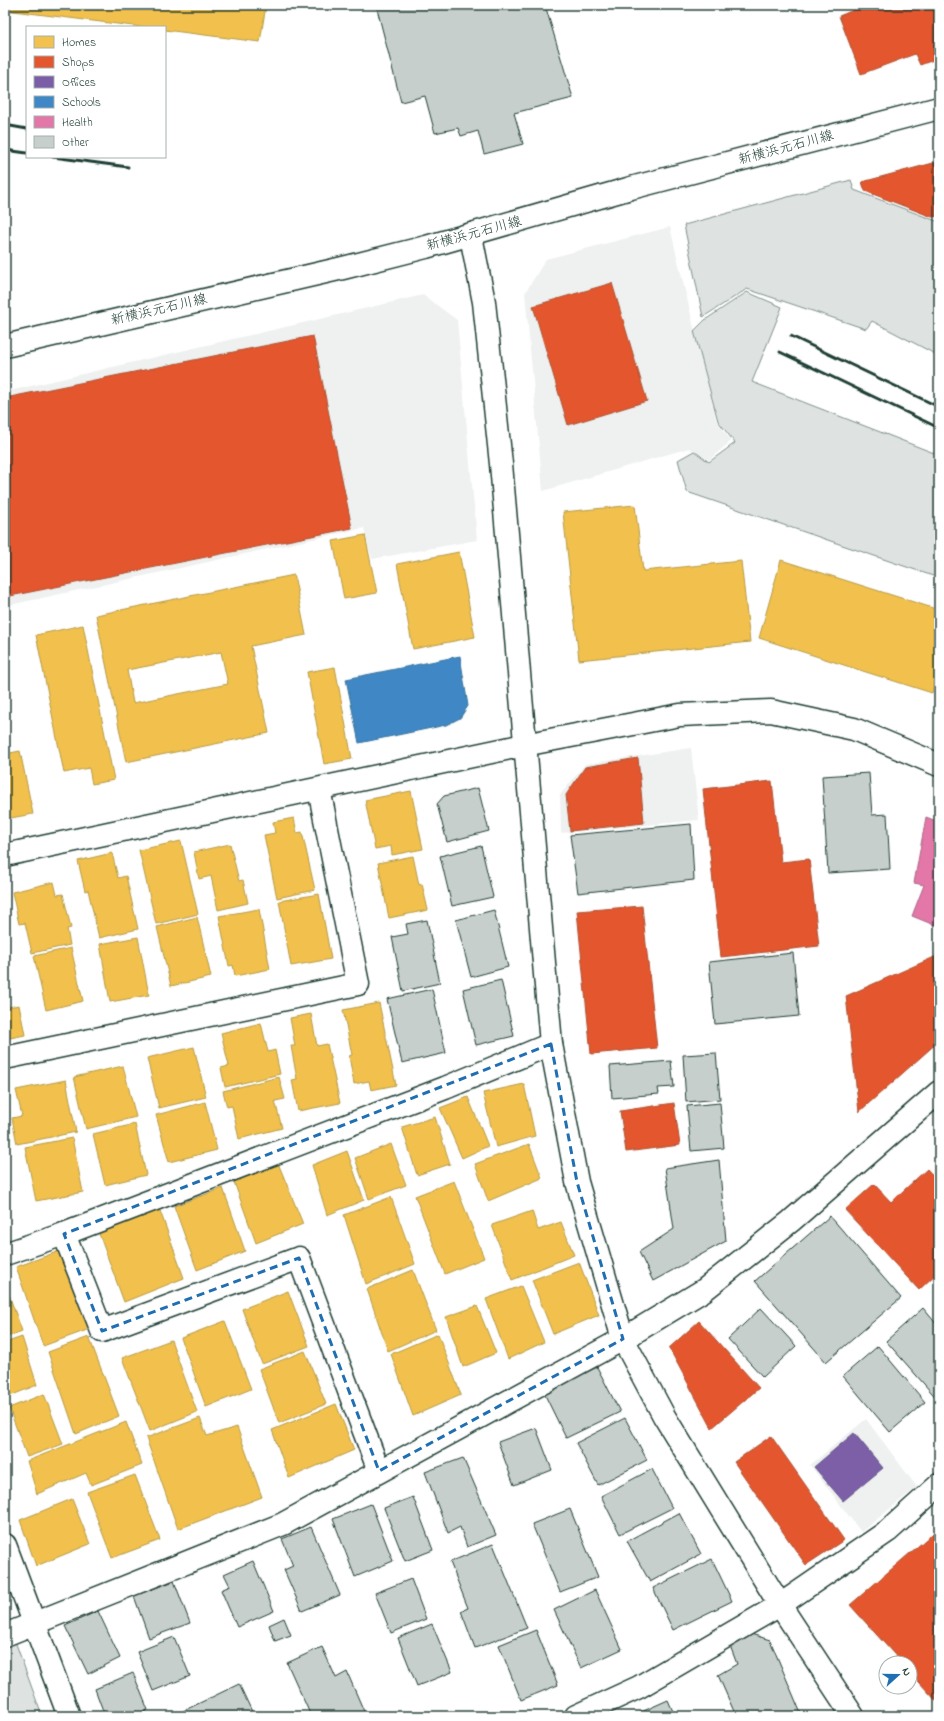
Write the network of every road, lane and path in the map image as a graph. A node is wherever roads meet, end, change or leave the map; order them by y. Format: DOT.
graph roads {
  1 [pos="939,108"];
  2 [pos="471,236"];
  3 [pos="5,346"];
  4 [pos="524,745"];
  5 [pos="939,765"];
  6 [pos="319,790"];
  7 [pos="5,855"];
  8 [pos="551,1044"];
  9 [pos="5,1058"];
  10 [pos="939,1092"];
  11 [pos="64,1234"];
  12 [pos="5,1254"];
  13 [pos="623,1339"];
  14 [pos="379,1471"];
  15 [pos="939,1485"];
  16 [pos="5,1545"];
  17 [pos="780,1605"];
  18 [pos="34,1625"];
  19 [pos="5,1635"];
  20 [pos="69,1716"];
  21 [pos="576,1716"];
  22 [pos="853,1716"];
  1 -- 2 [label="street, 新横浜元石川線"];
  2 -- 3 [label="street, 新横浜元石川線"];
  2 -- 4 [label="street"];
  4 -- 5 [label="street"];
  4 -- 6 [label="street"];
  4 -- 8 [label="street"];
  6 -- 7 [label="street"];
  6 -- 9 [label="street"];
  8 -- 11 [label="street"];
  8 -- 13 [label="street"];
  10 -- 13 [label="street"];
  11 -- 12 [label="street"];
  11 -- 14 [label="street"];
  13 -- 14 [label="street"];
  13 -- 17 [label="street"];
  14 -- 18 [label="street"];
  15 -- 17 [label="street"];
  16 -- 18 [label="street"];
  17 -- 21 [label="street"];
  17 -- 22 [label="street"];
  18 -- 19 [label="street"];
  18 -- 20 [label="street"];
}
